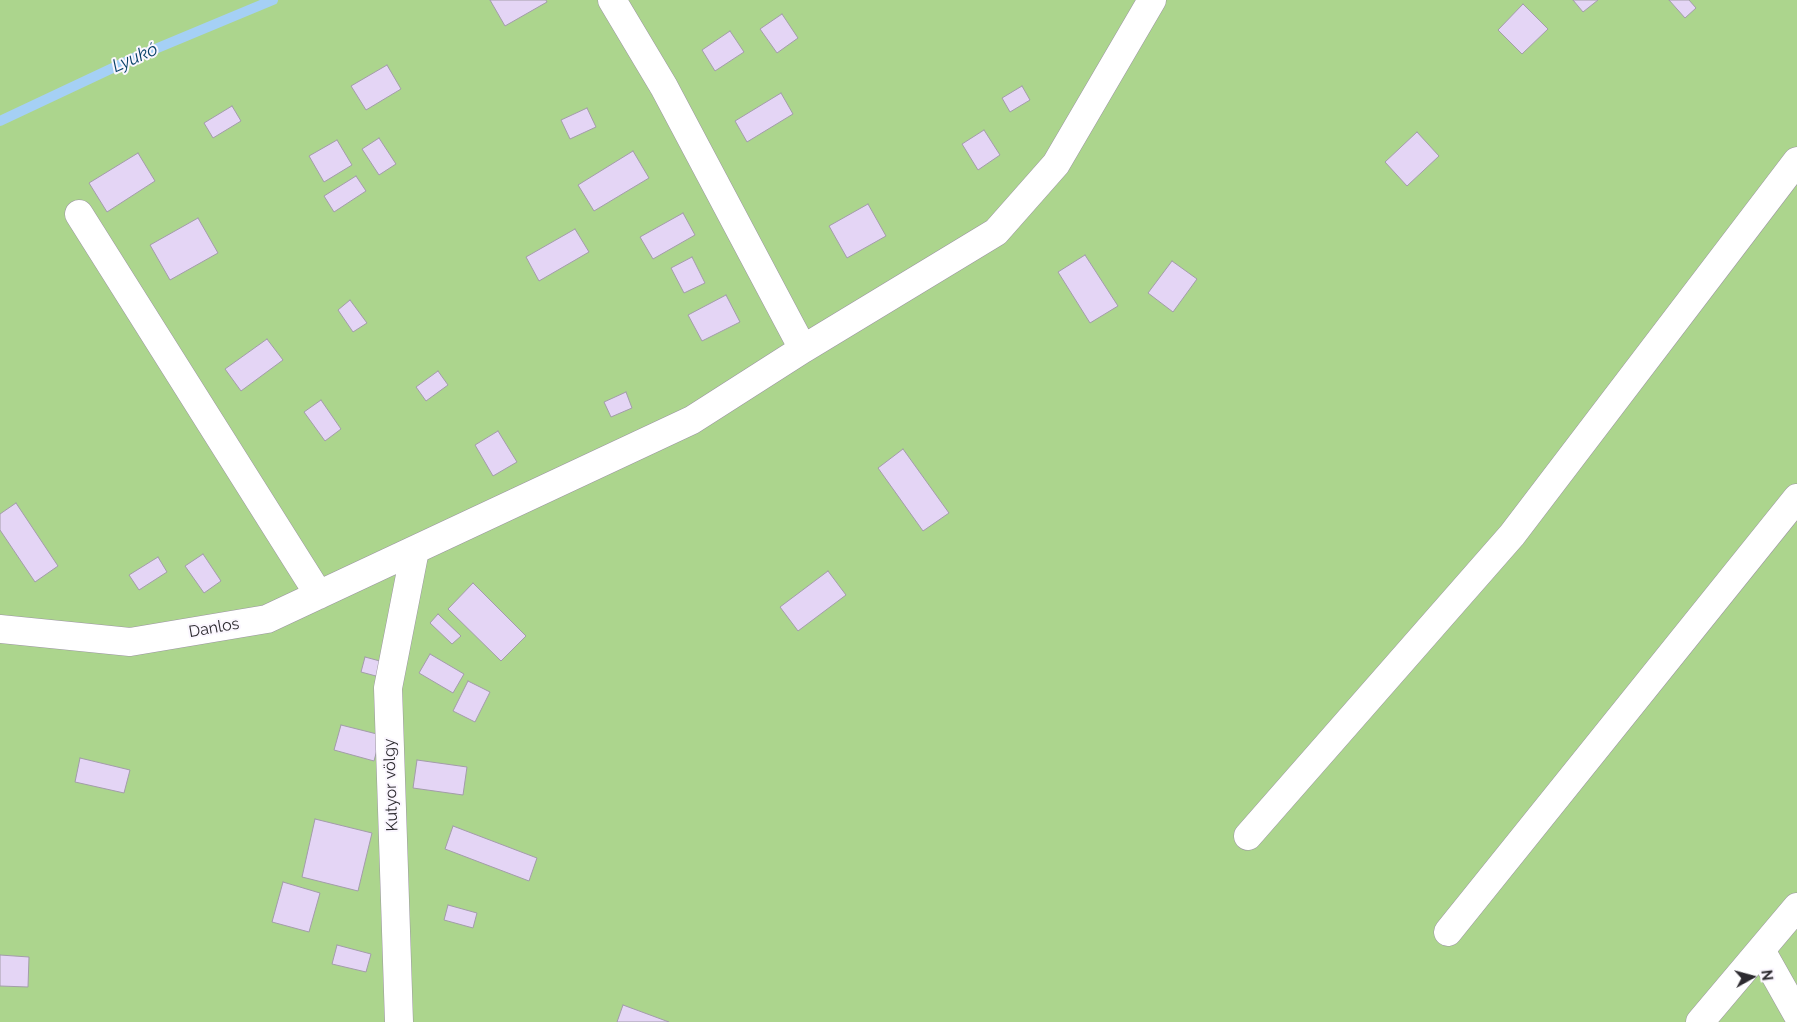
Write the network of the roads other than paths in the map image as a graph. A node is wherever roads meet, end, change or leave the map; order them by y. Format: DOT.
graph roads {
  1 [pos="612,0"];
  2 [pos="1152,0"];
  3 [pos="1797,161"];
  4 [pos="79,214"];
  5 [pos="804,349"];
  6 [pos="1797,498"];
  7 [pos="415,550"];
  8 [pos="319,595"];
  9 [pos="0,629"];
  10 [pos="1248,836"];
  11 [pos="1797,907"];
  12 [pos="1448,932"];
  13 [pos="1761,950"];
  14 [pos="1797,1014"];
  15 [pos="399,1022"];
  16 [pos="1700,1022"];
  1 -- 5 [label="street"];
  2 -- 5 [label="street, Danlos"];
  3 -- 10 [label="street"];
  4 -- 8 [label="street"];
  5 -- 7 [label="street, Danlos"];
  6 -- 12 [label="street"];
  7 -- 8 [label="street, Danlos"];
  7 -- 15 [label="street, Kutyor völgy"];
  8 -- 9 [label="street, Danlos"];
  11 -- 13 [label="street"];
  13 -- 14 [label="street"];
  13 -- 16 [label="street"];
}
